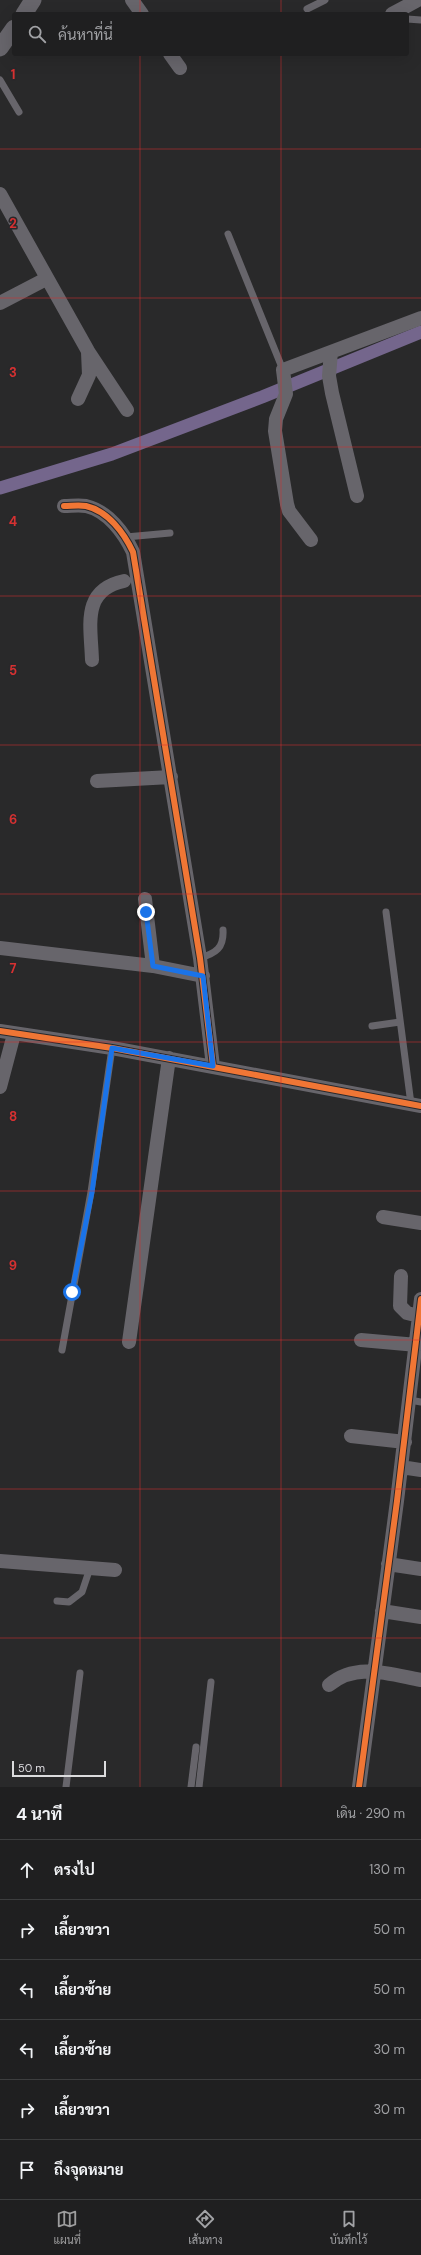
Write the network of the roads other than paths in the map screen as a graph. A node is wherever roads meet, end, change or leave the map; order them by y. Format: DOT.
graph roads {
  1 [pos="33,0"];
  2 [pos="132,0"];
  3 [pos="325,0"];
  4 [pos="418,0"];
  5 [pos="307,9"];
  6 [pos="25,12"];
  7 [pos="141,12"];
  8 [pos="396,12"];
  9 [pos="409,19"];
  10 [pos="421,20"];
  11 [pos="12,31"];
  12 [pos="0,48"];
  13 [pos="171,56"];
  14 [pos="180,68"];
  15 [pos="0,80"];
  16 [pos="19,112"];
  17 [pos="0,194"];
  18 [pos="228,234"];
  19 [pos="46,279"];
  20 [pos="0,303"];
  21 [pos="421,318"];
  22 [pos="88,351"];
  23 [pos="331,355"];
  24 [pos="283,374"];
  25 [pos="78,399"];
  26 [pos="127,410"];
  27 [pos="357,496"];
  28 [pos="64,506"];
  29 [pos="170,533"];
  30 [pos="126,537"];
  31 [pos="311,540"];
  32 [pos="132,581"];
  33 [pos="92,660"];
  34 [pos="171,777"];
  35 [pos="97,781"];
  36 [pos="144,899"];
  37 [pos="386,912"];
  38 [pos="223,930"];
  39 [pos="0,948"];
  40 [pos="200,958"];
  41 [pos="153,966"];
  42 [pos="203,976"];
  43 [pos="400,1022"];
  44 [pos="372,1026"];
  45 [pos="0,1031"];
  46 [pos="14,1034"];
  47 [pos="112,1048"];
  48 [pos="169,1058"];
  49 [pos="213,1066"];
  50 [pos="0,1087"];
  51 [pos="416,1105"];
  52 [pos="383,1217"];
  53 [pos="421,1223"];
  54 [pos="401,1276"];
  55 [pos="421,1299"];
  56 [pos="419,1316"];
  57 [pos="361,1340"];
  58 [pos="129,1342"];
  59 [pos="417,1344"];
  60 [pos="62,1350"];
  61 [pos="415,1401"];
  62 [pos="351,1436"];
  63 [pos="404,1442"];
  64 [pos="401,1467"];
  65 [pos="421,1470"];
  66 [pos="0,1561"];
  67 [pos="388,1564"];
  68 [pos="90,1568"];
  69 [pos="421,1569"];
  70 [pos="115,1570"];
  71 [pos="57,1601"];
  72 [pos="382,1611"];
  73 [pos="421,1617"];
  74 [pos="374,1671"];
  75 [pos="80,1672"];
  76 [pos="421,1680"];
  77 [pos="211,1682"];
  78 [pos="329,1685"];
  79 [pos="196,1746"];
  80 [pos="66,1787"];
  81 [pos="191,1787"];
  82 [pos="199,1787"];
  83 [pos="358,1787"];
  1 -- 6 [label="street"];
  2 -- 7 [label="street"];
  3 -- 5 [label="lane"];
  4 -- 8 [label="street"];
  9 -- 10 [label="lane"];
  11 -- 12 [label="street"];
  13 -- 14 [label="street"];
  15 -- 16 [label="lane"];
  17 -- 19 [label="street"];
  18 -- 24 [label="lane"];
  19 -- 20 [label="street"];
  19 -- 22 [label="street"];
  21 -- 23 [label="street"];
  22 -- 25 [label="street"];
  22 -- 26 [label="street"];
  23 -- 24 [label="street"];
  23 -- 27 [label="street"];
  24 -- 31 [label="street"];
  28 -- 30 [label="street"];
  29 -- 30 [label="lane"];
  30 -- 32 [label="street"];
  32 -- 33 [label="street"];
  32 -- 34 [label="street"];
  34 -- 35 [label="street"];
  34 -- 40 [label="street"];
  36 -- 41 [label="street"];
  37 -- 43 [label="lane"];
  38 -- 40 [label="lane"];
  39 -- 41 [label="street"];
  40 -- 42 [label="street"];
  41 -- 42 [label="street"];
  42 -- 49 [label="street"];
  43 -- 44 [label="lane"];
  43 -- 51 [label="lane"];
  45 -- 46 [label="street"];
  46 -- 47 [label="street"];
  46 -- 50 [label="street"];
  47 -- 48 [label="street"];
  47 -- 60 [label="lane"];
  48 -- 49 [label="street"];
  48 -- 58 [label="street"];
  49 -- 51 [label="street"];
  52 -- 53 [label="street"];
  54 -- 56 [label="street"];
  55 -- 56 [label="street"];
  56 -- 59 [label="street"];
  57 -- 59 [label="street"];
  59 -- 61 [label="street"];
  61 -- 63 [label="street"];
  62 -- 63 [label="street"];
  63 -- 64 [label="street"];
  64 -- 65 [label="street"];
  64 -- 67 [label="street"];
  66 -- 68 [label="street"];
  67 -- 69 [label="street"];
  67 -- 72 [label="street"];
  68 -- 70 [label="street"];
  68 -- 71 [label="lane"];
  72 -- 73 [label="street"];
  72 -- 74 [label="street"];
  74 -- 76 [label="street"];
  74 -- 78 [label="street"];
  74 -- 83 [label="street"];
  75 -- 80 [label="lane"];
  77 -- 82 [label="lane"];
  79 -- 81 [label="lane"];
}
